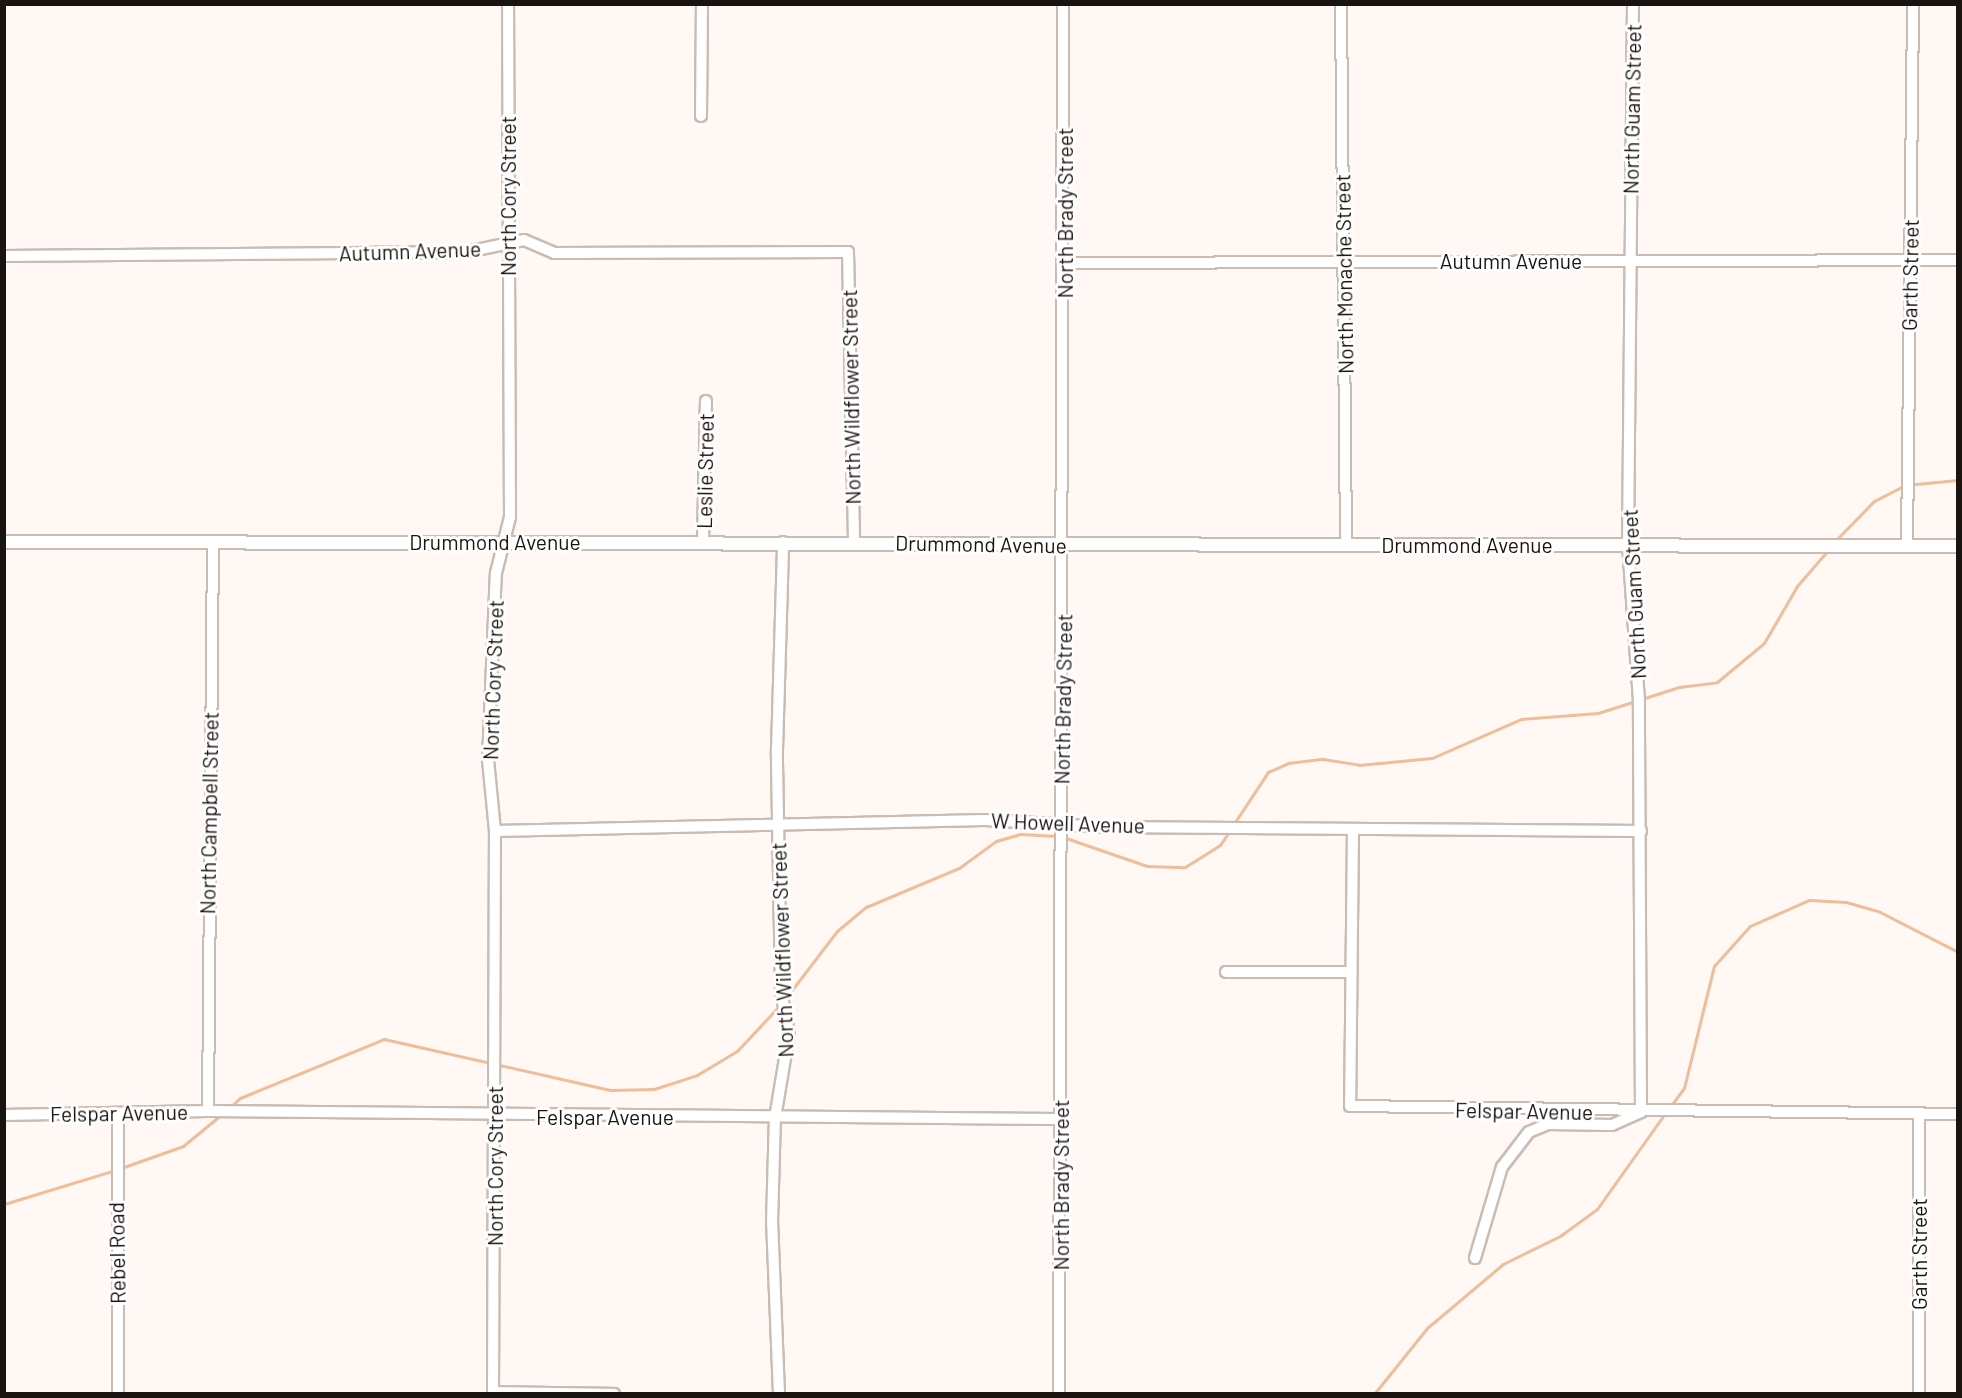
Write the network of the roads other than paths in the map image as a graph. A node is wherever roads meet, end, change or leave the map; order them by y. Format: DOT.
graph roads {
  1 [pos="508,4"];
  2 [pos="702,4"];
  3 [pos="1063,4"];
  4 [pos="1341,4"];
  5 [pos="1633,4"];
  6 [pos="1912,4"];
  7 [pos="701,116"];
  8 [pos="507,241"];
  9 [pos="848,252"];
  10 [pos="4,256"];
  11 [pos="1911,260"];
  12 [pos="1958,260"];
  13 [pos="1630,261"];
  14 [pos="1065,262"];
  15 [pos="1345,262"];
  16 [pos="706,401"];
  17 [pos="4,542"];
  18 [pos="213,542"];
  19 [pos="704,542"];
  20 [pos="783,542"];
  21 [pos="854,542"];
  22 [pos="502,543"];
  23 [pos="1346,544"];
  24 [pos="1065,545"];
  25 [pos="1628,545"];
  26 [pos="1907,545"];
  27 [pos="1958,546"];
  28 [pos="1062,823"];
  29 [pos="779,824"];
  30 [pos="1353,830"];
  31 [pos="495,831"];
  32 [pos="1641,831"];
  33 [pos="1226,972"];
  34 [pos="1350,972"];
  35 [pos="208,1111"];
  36 [pos="1641,1112"];
  37 [pos="118,1113"];
  38 [pos="4,1114"];
  39 [pos="1919,1114"];
  40 [pos="1958,1114"];
  41 [pos="495,1116"];
  42 [pos="775,1118"];
  43 [pos="1062,1119"];
  44 [pos="1475,1258"];
  45 [pos="494,1393"];
  46 [pos="118,1394"];
  47 [pos="614,1394"];
  48 [pos="779,1394"];
  49 [pos="1059,1394"];
  50 [pos="1919,1394"];
  1 -- 8 [label="street, North Cory Street"];
  2 -- 7 [label="street"];
  3 -- 14 [label="street, North Brady Street"];
  4 -- 15 [label="street, North Monache Street"];
  5 -- 13 [label="street, North Guam Street"];
  6 -- 11 [label="street, Garth Street"];
  8 -- 9 [label="street, Autumn Avenue"];
  8 -- 10 [label="street, Autumn Avenue"];
  8 -- 22 [label="street, North Cory Street"];
  9 -- 21 [label="street, North Wildflower Street"];
  11 -- 12 [label="street, Autumn Avenue"];
  11 -- 13 [label="street, Autumn Avenue"];
  11 -- 26 [label="street, Garth Street"];
  13 -- 15 [label="street, Autumn Avenue"];
  13 -- 25 [label="street, North Guam Street"];
  14 -- 15 [label="street, Autumn Avenue"];
  14 -- 24 [label="street, North Brady Street"];
  15 -- 23 [label="street, North Monache Street"];
  16 -- 19 [label="street, Leslie Street"];
  17 -- 18 [label="street, Drummond Avenue"];
  18 -- 22 [label="street, Drummond Avenue"];
  18 -- 35 [label="street, North Campbell Street"];
  19 -- 20 [label="street, Drummond Avenue"];
  19 -- 22 [label="street, Drummond Avenue"];
  20 -- 21 [label="street, Drummond Avenue"];
  20 -- 29 [label="street, North Wildflower Street"];
  21 -- 24 [label="street, Drummond Avenue"];
  22 -- 31 [label="street, North Cory Street"];
  23 -- 24 [label="street, Drummond Avenue"];
  23 -- 25 [label="street, Drummond Avenue"];
  24 -- 28 [label="street, North Brady Street"];
  25 -- 26 [label="street, Drummond Avenue"];
  25 -- 32 [label="street, North Guam Street"];
  26 -- 27 [label="street, Drummond Avenue"];
  28 -- 29 [label="street, W Howell Avenue"];
  28 -- 30 [label="street, W Howell Avenue"];
  28 -- 43 [label="street, North Brady Street"];
  29 -- 31 [label="street, W Howell Avenue"];
  29 -- 42 [label="street, North Wildflower Street"];
  30 -- 32 [label="street, W Howell Avenue"];
  30 -- 34 [label="street"];
  31 -- 41 [label="street, North Cory Street"];
  32 -- 36 [label="street, North Guam Street"];
  33 -- 34 [label="street"];
  34 -- 36 [label="street, Felspar Avenue"];
  35 -- 37 [label="street, Felspar Avenue"];
  35 -- 41 [label="street, Felspar Avenue"];
  36 -- 39 [label="street, Felspar Avenue"];
  36 -- 44 [label="street"];
  37 -- 38 [label="street, Felspar Avenue"];
  37 -- 46 [label="street, Rebel Road"];
  39 -- 40 [label="street, Felspar Avenue"];
  39 -- 50 [label="street, Garth Street"];
  41 -- 42 [label="street, Felspar Avenue"];
  41 -- 45 [label="street, North Cory Street"];
  42 -- 43 [label="street, Felspar Avenue"];
  42 -- 48 [label="street, North Wildflower Street"];
  43 -- 49 [label="street, North Brady Street"];
  45 -- 47 [label="street"];
}
